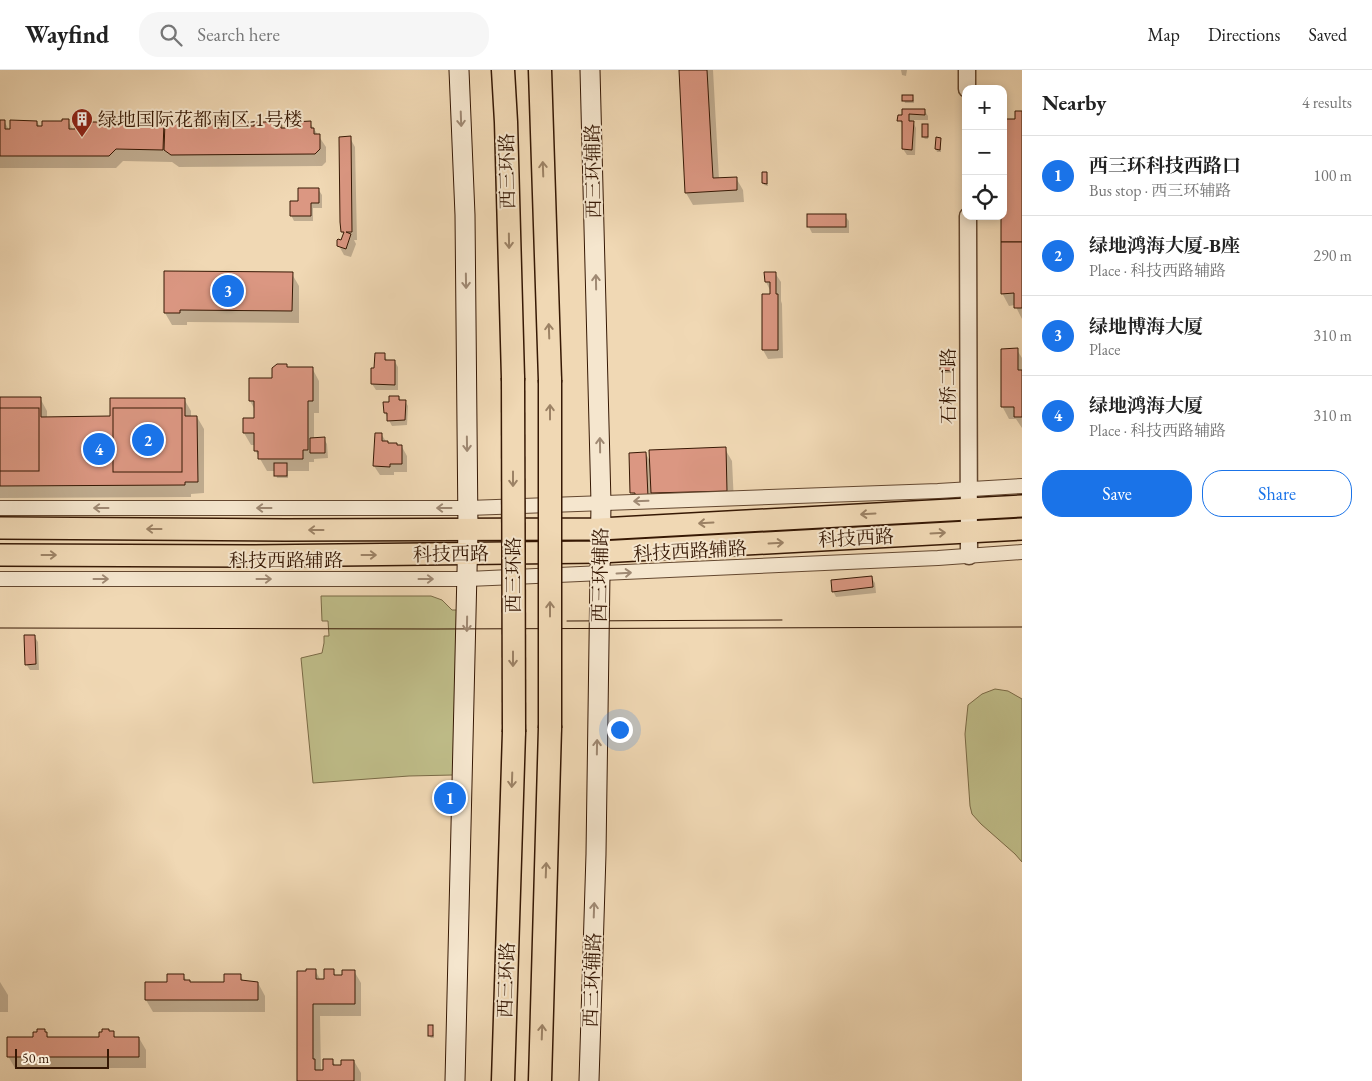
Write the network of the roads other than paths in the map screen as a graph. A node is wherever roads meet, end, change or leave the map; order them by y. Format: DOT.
graph roads {
  1 [pos="459,70"];
  2 [pos="503,70"];
  3 [pos="540,70"];
  4 [pos="590,70"];
  5 [pos="967,70"];
  6 [pos="967,85"];
  7 [pos="968,220"];
  8 [pos="1022,486"];
  9 [pos="969,498"];
  10 [pos="600,503"];
  11 [pos="1022,506"];
  12 [pos="0,508"];
  13 [pos="468,508"];
  14 [pos="0,528"];
  15 [pos="1022,528"];
  16 [pos="468,529"];
  17 [pos="600,529"];
  18 [pos="969,532"];
  19 [pos="600,552"];
  20 [pos="1022,552"];
  21 [pos="468,554"];
  22 [pos="0,555"];
  23 [pos="969,556"];
  24 [pos="600,574"];
  25 [pos="0,579"];
  26 [pos="468,579"];
  27 [pos="455,1081"];
  28 [pos="503,1081"];
  29 [pos="540,1081"];
  30 [pos="589,1081"];
  1 -- 13 [label="main road, one-way"];
  2 -- 28 [label="highway, 西三环路, one-way, bridge"];
  29 -- 3 [label="highway, 西三环路, one-way, bridge"];
  10 -- 4 [label="main road, 西三环辅路, one-way"];
  5 -- 6 [label="street"];
  7 -- 9 [label="street, 石桥二路"];
  8 -- 9 [label="street"];
  9 -- 10 [label="street, one-way"];
  9 -- 11 [label="main road, 科技西路"];
  9 -- 17 [label="main road, 科技西路, one-way"];
  9 -- 18 [label="street, 石桥二路"];
  10 -- 13 [label="street"];
  10 -- 17 [label="main road, 西三环辅路"];
  13 -- 12 [label="street, one-way"];
  13 -- 16 [label="main road"];
  16 -- 14 [label="main road, 科技西路, one-way"];
  15 -- 18 [label="main road, 科技西路"];
  16 -- 17 [label="main road, 科技西路"];
  16 -- 21 [label="main road"];
  17 -- 19 [label="main road, 西三环辅路"];
  19 -- 18 [label="main road, 科技西路, one-way"];
  18 -- 23 [label="street, 石桥二路"];
  19 -- 21 [label="main road, 科技西路"];
  19 -- 24 [label="main road, 西三环辅路"];
  20 -- 23 [label="street, 科技西路辅路"];
  22 -- 21 [label="main road, 科技西路, one-way"];
  21 -- 26 [label="main road"];
  24 -- 23 [label="street, 科技西路辅路, one-way"];
  24 -- 26 [label="street, 科技西路辅路"];
  30 -- 24 [label="main road, 西三环辅路, one-way"];
  25 -- 26 [label="street, 科技西路辅路, one-way"];
  26 -- 27 [label="main road, one-way"];
}
